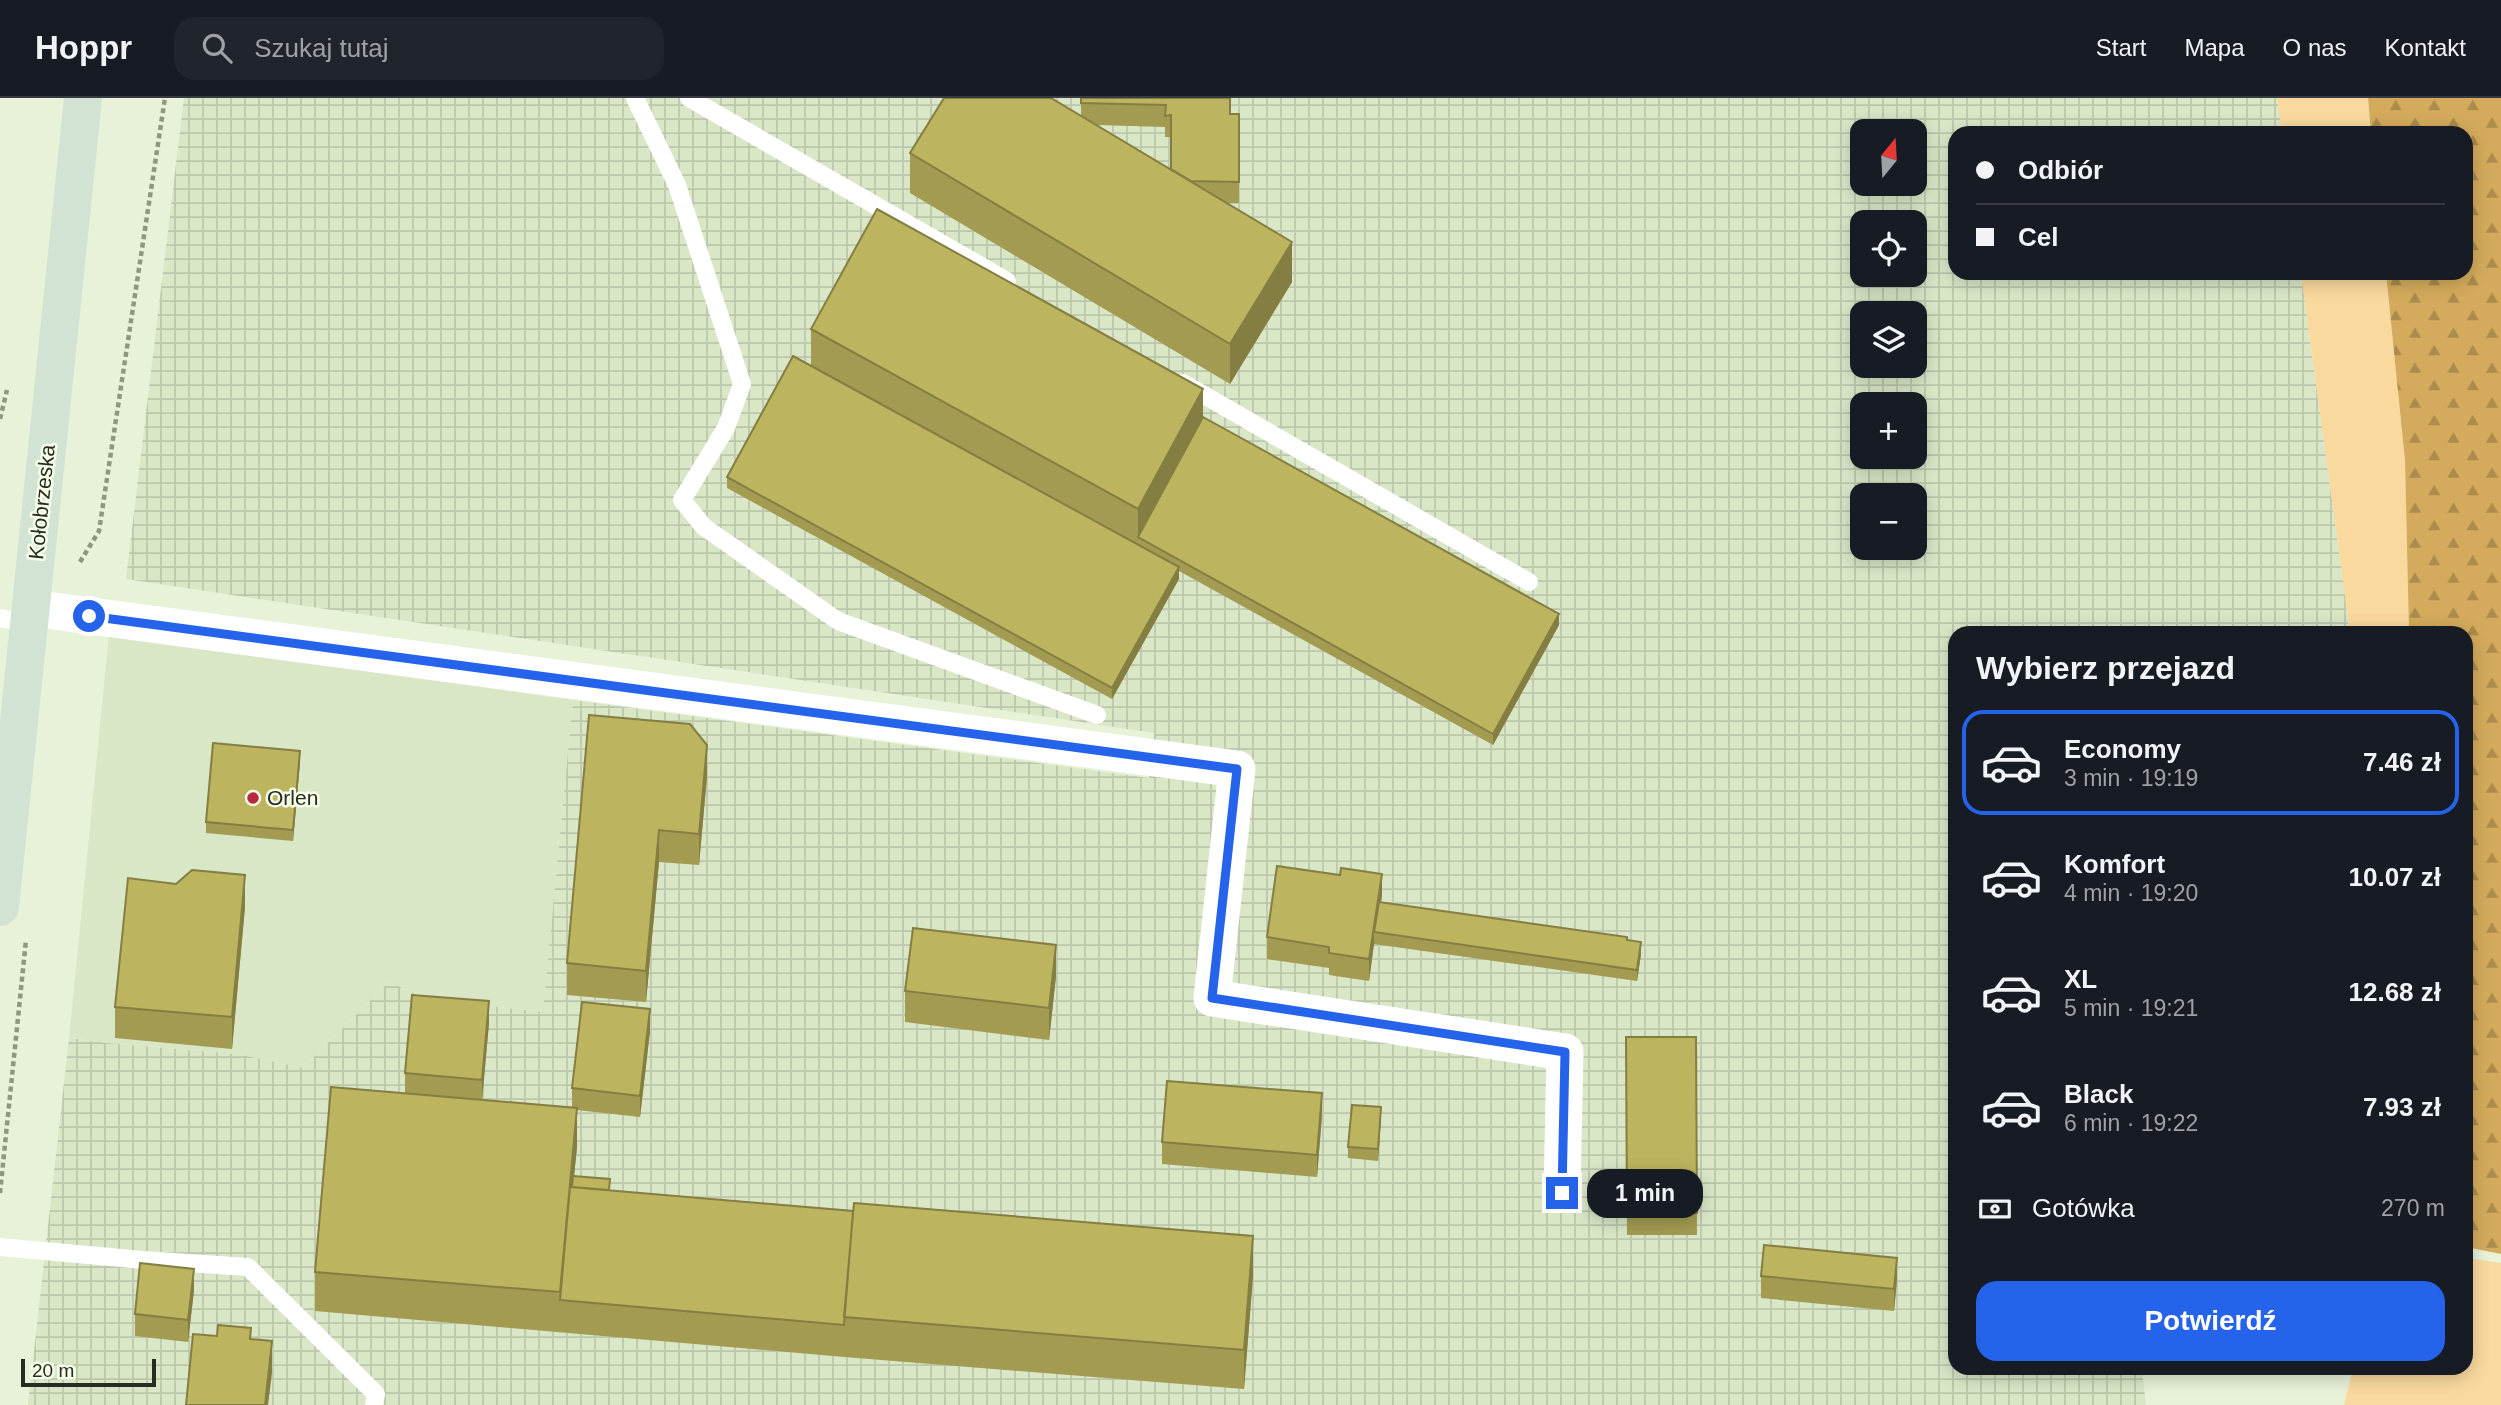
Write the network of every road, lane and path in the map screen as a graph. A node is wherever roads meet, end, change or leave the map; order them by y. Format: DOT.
graph roads {
  1 [pos="83,98"];
  2 [pos="165,98"];
  3 [pos="635,98"];
  4 [pos="689,98"];
  5 [pos="1025,292"];
  6 [pos="1169,374"];
  7 [pos="1529,582"];
  8 [pos="31,616"];
  9 [pos="1097,715"];
  10 [pos="0,906"];
  11 [pos="1562,1193"];
  12 [pos="0,1247"];
  13 [pos="374,1405"];
  1 -- 8 [label="main road, Kołobrzeska"];
  2 -- 8 [label="path"];
  3 -- 9 [label="lane"];
  4 -- 5 [label="lane"];
  6 -- 7 [label="lane"];
  8 -- 10 [label="main road, Kołobrzeska"];
  8 -- 11 [label="street"];
  12 -- 13 [label="lane"];
}
